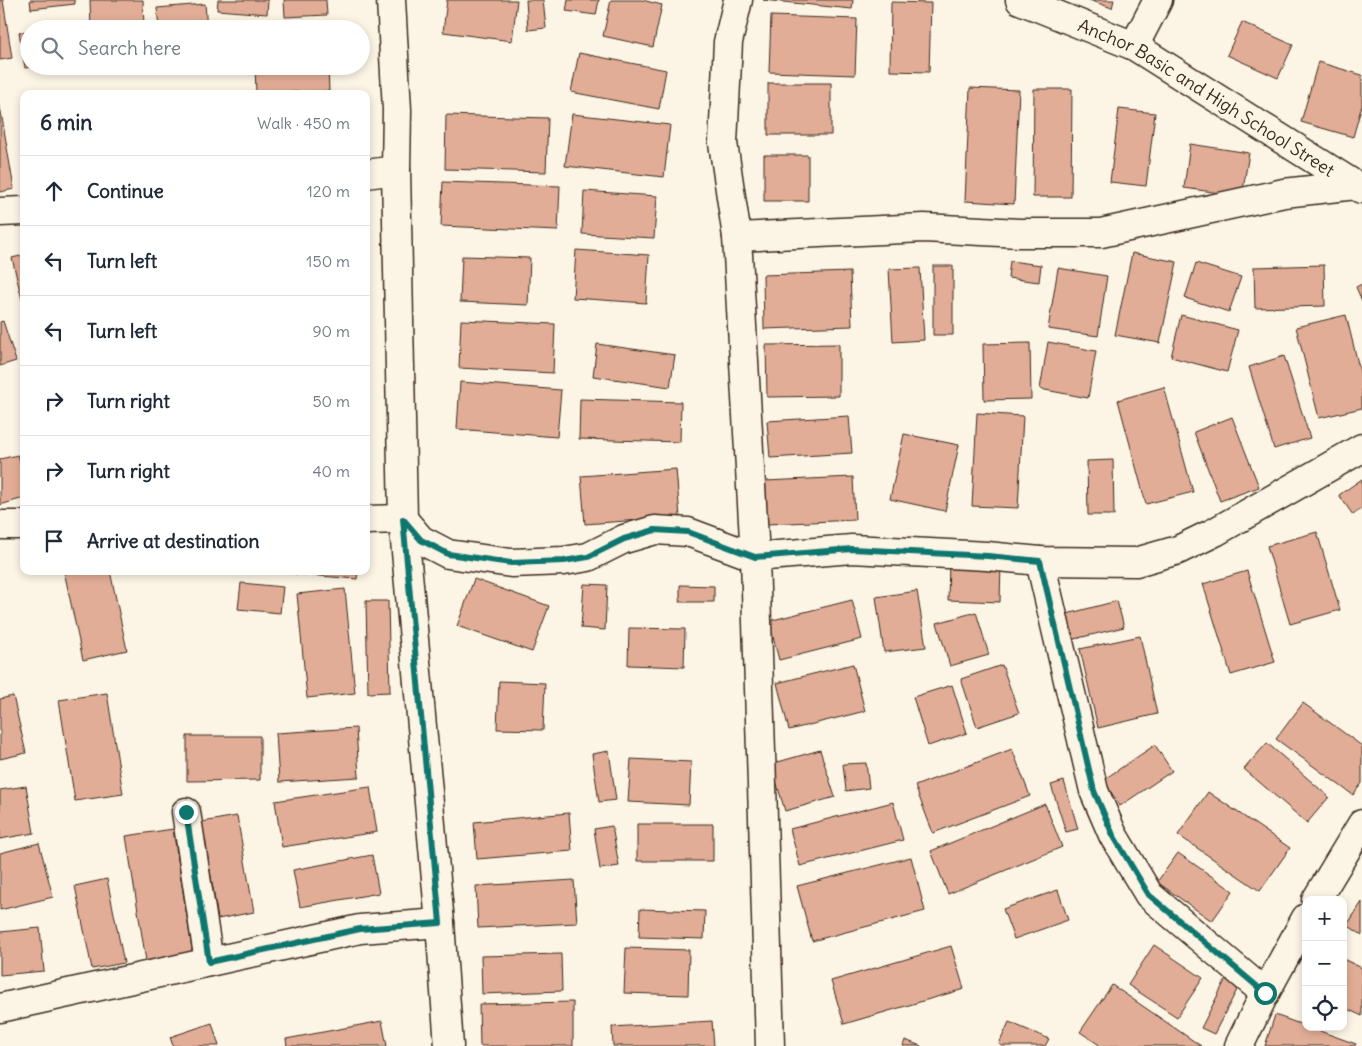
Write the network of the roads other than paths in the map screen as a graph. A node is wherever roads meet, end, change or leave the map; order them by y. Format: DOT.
graph roads {
  1 [pos="391,0"];
  2 [pos="738,0"];
  3 [pos="1020,0"];
  4 [pos="1158,0"];
  5 [pos="1134,46"];
  6 [pos="396,170"];
  7 [pos="370,173"];
  8 [pos="1359,188"];
  9 [pos="20,211"];
  10 [pos="0,212"];
  11 [pos="737,237"];
  12 [pos="1362,448"];
  13 [pos="403,519"];
  14 [pos="370,520"];
  15 [pos="0,525"];
  16 [pos="20,525"];
  17 [pos="755,557"];
  18 [pos="1040,561"];
  19 [pos="186,812"];
  20 [pos="1362,824"];
  21 [pos="1318,896"];
  22 [pos="440,923"];
  23 [pos="1302,925"];
  24 [pos="209,962"];
  25 [pos="1265,993"];
  26 [pos="0,1008"];
  27 [pos="449,1046"];
  28 [pos="770,1046"];
  29 [pos="1239,1046"];
  1 -- 6 [label="street"];
  2 -- 11 [label="street"];
  3 -- 5 [label="street, Anchor Basic and High School Street"];
  4 -- 5 [label="street"];
  5 -- 8 [label="street, Anchor Basic and High School Street"];
  6 -- 7 [label="street"];
  6 -- 13 [label="street"];
  8 -- 11 [label="street"];
  9 -- 10 [label="street"];
  11 -- 17 [label="street"];
  12 -- 18 [label="street"];
  13 -- 14 [label="street"];
  13 -- 17 [label="street"];
  13 -- 22 [label="street"];
  15 -- 16 [label="street"];
  17 -- 18 [label="street"];
  17 -- 28 [label="street"];
  18 -- 25 [label="street"];
  19 -- 24 [label="street"];
  20 -- 21 [label="street"];
  22 -- 24 [label="street"];
  22 -- 27 [label="street"];
  23 -- 25 [label="street"];
  24 -- 26 [label="street"];
  25 -- 29 [label="street"];
}
